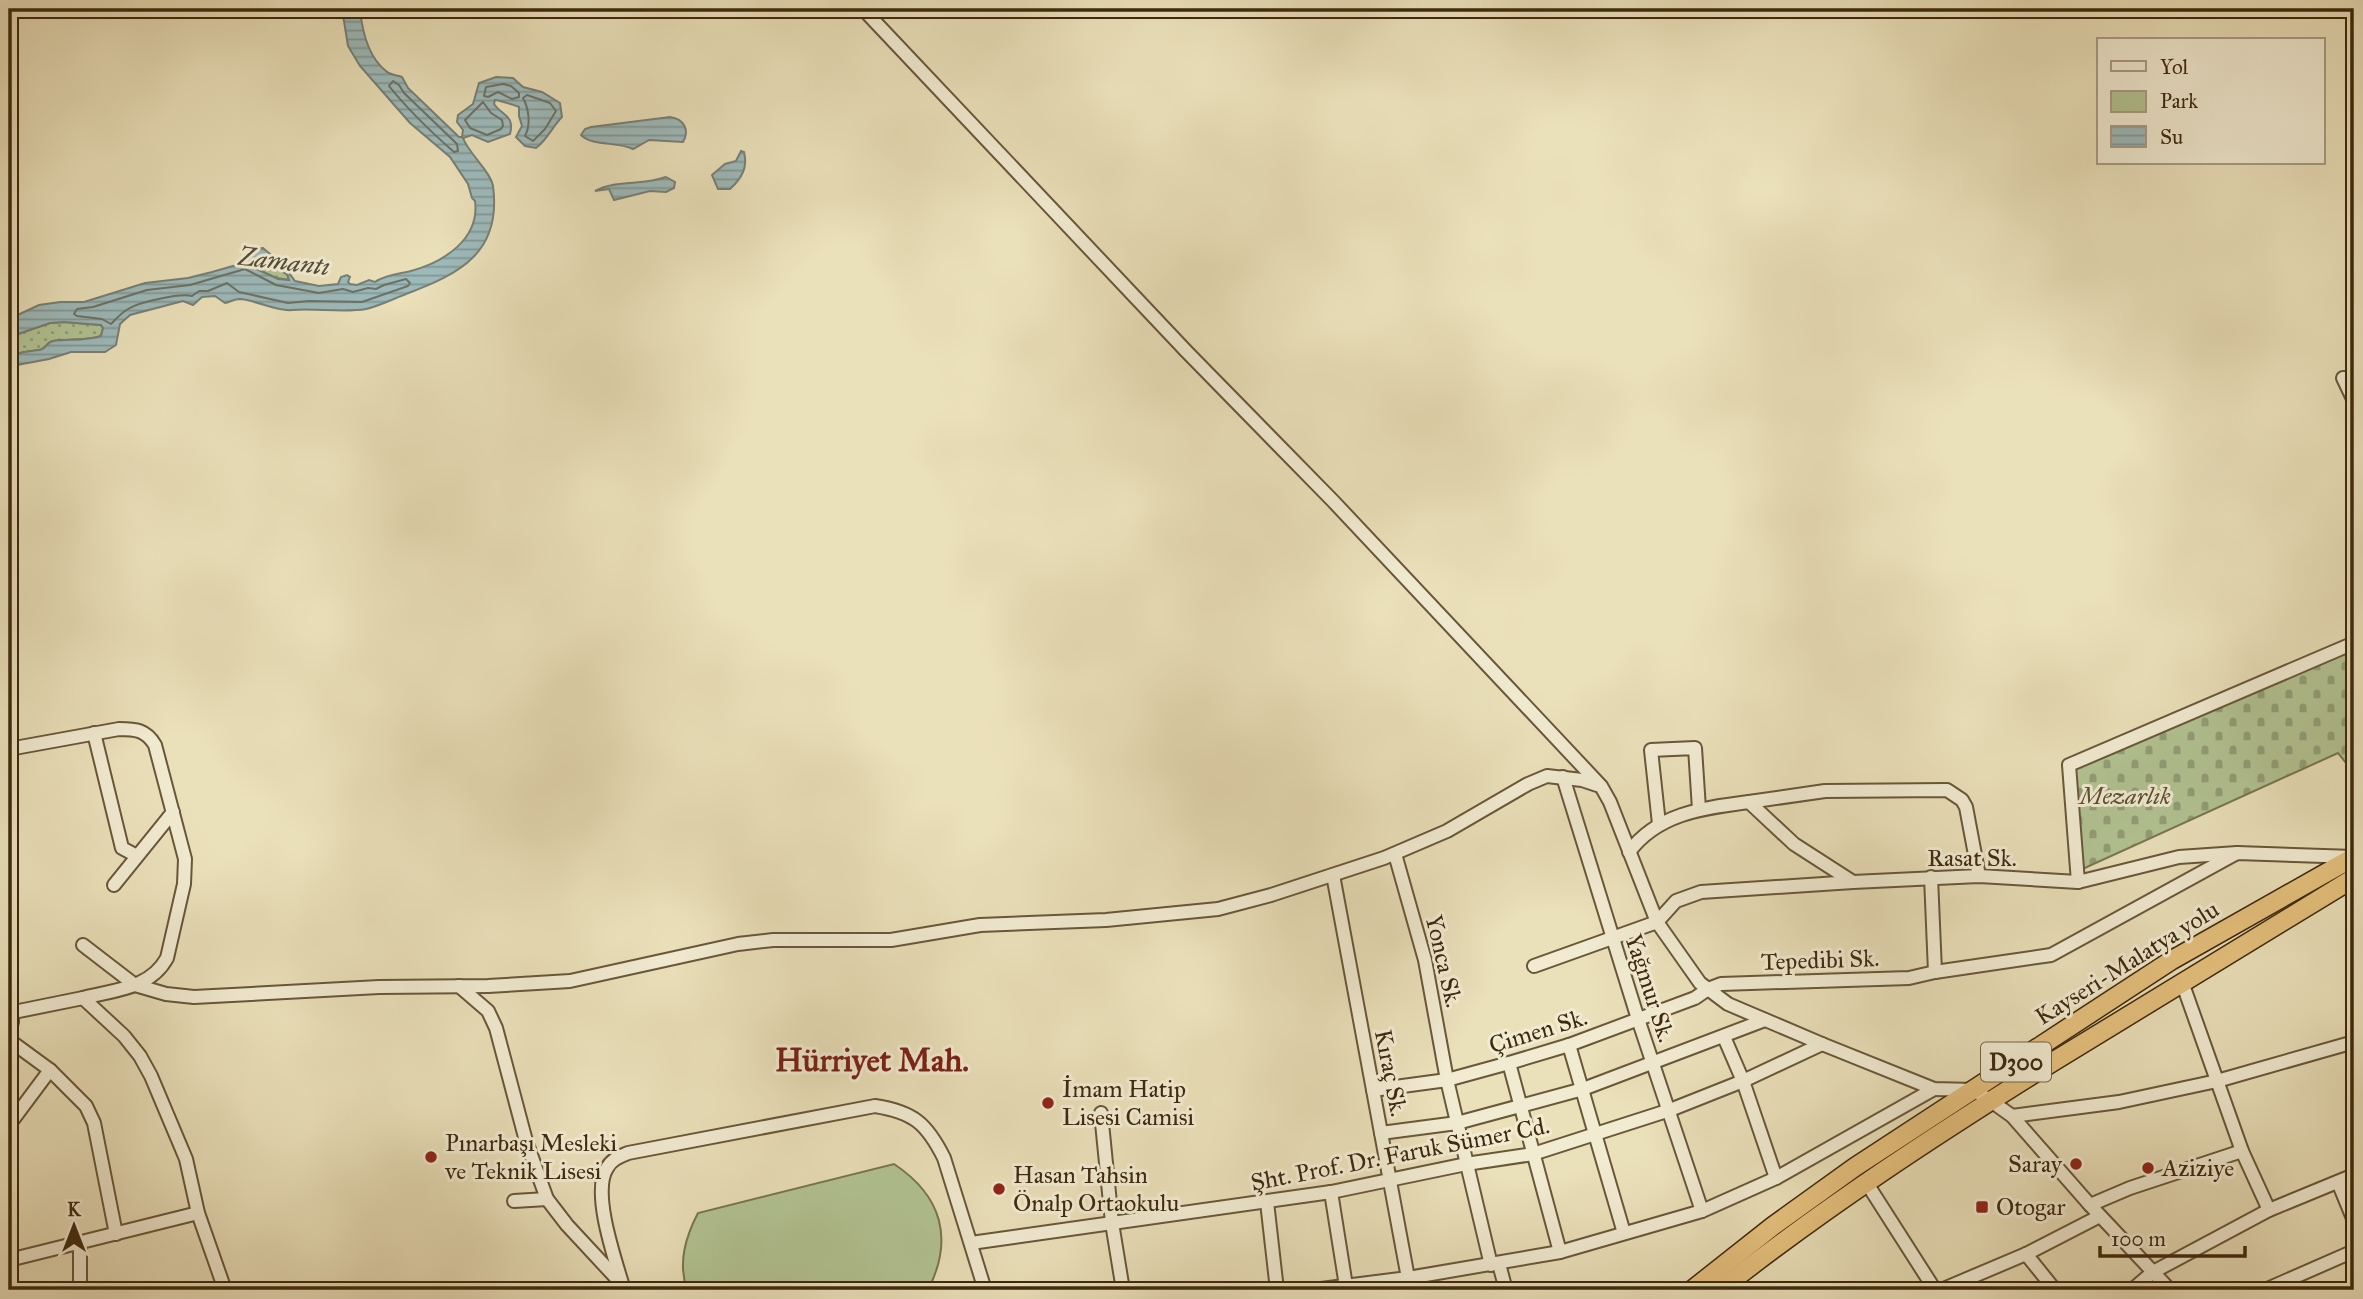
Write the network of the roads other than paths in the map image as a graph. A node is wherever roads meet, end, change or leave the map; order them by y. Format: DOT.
graph roads {
  1 [pos="863,9"];
  2 [pos="2354,379"];
  3 [pos="2354,401"];
  4 [pos="2354,643"];
  5 [pos="94,733"];
  6 [pos="9,749"];
  7 [pos="1563,777"];
  8 [pos="1601,786"];
  9 [pos="1749,802"];
  10 [pos="1699,808"];
  11 [pos="173,812"];
  12 [pos="1659,824"];
  13 [pos="1629,852"];
  14 [pos="2237,853"];
  15 [pos="1395,854"];
  16 [pos="137,856"];
  17 [pos="2354,857"];
  18 [pos="1333,875"];
  19 [pos="1979,876"];
  20 [pos="1931,877"];
  21 [pos="2354,878"];
  22 [pos="1853,882"];
  23 [pos="2078,882"];
  24 [pos="114,885"];
  25 [pos="1657,922"];
  26 [pos="1612,939"];
  27 [pos="83,945"];
  28 [pos="1534,966"];
  29 [pos="1935,972"];
  30 [pos="2182,982"];
  31 [pos="135,985"];
  32 [pos="458,986"];
  33 [pos="1708,989"];
  34 [pos="83,998"];
  35 [pos="10,1013"];
  36 [pos="1638,1019"];
  37 [pos="1765,1020"];
  38 [pos="9,1029"];
  39 [pos="1724,1037"];
  40 [pos="9,1040"];
  41 [pos="2354,1042"];
  42 [pos="1822,1044"];
  43 [pos="1569,1045"];
  44 [pos="1509,1063"];
  45 [pos="1652,1063"];
  46 [pos="50,1070"];
  47 [pos="1447,1080"];
  48 [pos="1744,1081"];
  49 [pos="2217,1081"];
  50 [pos="1583,1089"];
  51 [pos="1934,1089"];
  52 [pos="1373,1090"];
  53 [pos="1974,1090"];
  54 [pos="1991,1101"];
  55 [pos="1521,1106"];
  56 [pos="1670,1110"];
  57 [pos="1101,1113"];
  58 [pos="2012,1115"];
  59 [pos="1457,1123"];
  60 [pos="9,1125"];
  61 [pos="1381,1133"];
  62 [pos="1595,1135"];
  63 [pos="2242,1151"];
  64 [pos="1533,1154"];
  65 [pos="1466,1164"];
  66 [pos="2354,1175"];
  67 [pos="1776,1178"];
  68 [pos="1390,1182"];
  69 [pos="1866,1182"];
  70 [pos="2338,1182"];
  71 [pos="1331,1192"];
  72 [pos="547,1199"];
  73 [pos="514,1201"];
  74 [pos="1267,1202"];
  75 [pos="2090,1205"];
  76 [pos="2269,1210"];
  77 [pos="1702,1211"];
  78 [pos="198,1213"];
  79 [pos="2100,1216"];
  80 [pos="2354,1221"];
  81 [pos="1112,1223"];
  82 [pos="1625,1233"];
  83 [pos="116,1234"];
  84 [pos="80,1243"];
  85 [pos="971,1243"];
  86 [pos="2354,1251"];
  87 [pos="1560,1252"];
  88 [pos="2025,1254"];
  89 [pos="9,1260"];
  90 [pos="1495,1264"];
  91 [pos="2153,1272"];
  92 [pos="1408,1278"];
  93 [pos="1346,1286"];
  94 [pos="623,1287"];
  95 [pos="80,1290"];
  96 [pos="225,1290"];
  97 [pos="985,1290"];
  98 [pos="1123,1290"];
  99 [pos="1277,1290"];
  100 [pos="1313,1290"];
  101 [pos="1506,1290"];
  102 [pos="1692,1290"];
  103 [pos="1720,1290"];
  104 [pos="1935,1290"];
  105 [pos="1941,1290"];
  106 [pos="2055,1290"];
  107 [pos="2132,1290"];
  108 [pos="2169,1290"];
  109 [pos="2265,1290"];
  1 -- 8 [label="street"];
  2 -- 3 [label="street"];
  4 -- 23 [label="street"];
  5 -- 6 [label="street"];
  5 -- 11 [label="street"];
  5 -- 16 [label="street"];
  7 -- 8 [label="street"];
  7 -- 15 [label="street"];
  7 -- 26 [label="street, Yağmur Sk."];
  8 -- 13 [label="street"];
  9 -- 10 [label="street"];
  9 -- 19 [label="street"];
  9 -- 22 [label="street"];
  10 -- 12 [label="street"];
  10 -- 12 [label="street"];
  11 -- 16 [label="street"];
  11 -- 31 [label="street"];
  12 -- 13 [label="street"];
  13 -- 25 [label="street"];
  14 -- 17 [label="street, Rasat Sk."];
  14 -- 23 [label="street, Rasat Sk."];
  14 -- 29 [label="street, Tepedibi Sk."];
  15 -- 18 [label="street"];
  15 -- 47 [label="street, Yonca Sk."];
  16 -- 24 [label="street"];
  17 -- 53 [label="highway, Kayseri-Malatya yolu / D300"];
  18 -- 32 [label="street"];
  18 -- 52 [label="street, Kıraç Sk."];
  19 -- 20 [label="street, Rasat Sk."];
  19 -- 23 [label="street, Rasat Sk."];
  20 -- 22 [label="street, Rasat Sk."];
  20 -- 29 [label="street"];
  21 -- 30 [label="highway, Kayseri-Malatya yolu / D300"];
  22 -- 25 [label="street, Rasat Sk."];
  25 -- 26 [label="street"];
  25 -- 33 [label="street"];
  26 -- 28 [label="street"];
  26 -- 36 [label="street, Yağmur Sk."];
  27 -- 31 [label="street"];
  29 -- 33 [label="street, Tepedibi Sk."];
  30 -- 49 [label="street"];
  30 -- 54 [label="highway, Kayseri-Malatya yolu / D300"];
  31 -- 32 [label="street"];
  31 -- 34 [label="street"];
  32 -- 72 [label="street"];
  33 -- 36 [label="street, Çimen Sk."];
  33 -- 37 [label="street"];
  34 -- 35 [label="street"];
  34 -- 78 [label="street"];
  35 -- 38 [label="street"];
  36 -- 43 [label="street, Çimen Sk."];
  36 -- 45 [label="street, Yağmur Sk."];
  37 -- 39 [label="street"];
  37 -- 42 [label="street"];
  39 -- 45 [label="street"];
  39 -- 48 [label="street"];
  40 -- 46 [label="street"];
  41 -- 49 [label="street"];
  42 -- 48 [label="street, Şht. Prof. Dr. Faruk Sümer Cd."];
  42 -- 51 [label="street"];
  43 -- 44 [label="street, Çimen Sk."];
  43 -- 50 [label="street"];
  44 -- 47 [label="street, Çimen Sk."];
  44 -- 55 [label="street"];
  45 -- 50 [label="street"];
  45 -- 56 [label="street, Yağmur Sk."];
  46 -- 60 [label="street"];
  46 -- 83 [label="street"];
  47 -- 52 [label="street, Çimen Sk."];
  47 -- 59 [label="street, Yonca Sk."];
  48 -- 56 [label="street, Şht. Prof. Dr. Faruk Sümer Cd."];
  48 -- 67 [label="street"];
  49 -- 58 [label="street"];
  49 -- 63 [label="street"];
  50 -- 55 [label="street"];
  50 -- 62 [label="street"];
  51 -- 53 [label="street"];
  51 -- 67 [label="street"];
  52 -- 61 [label="street, Kıraç Sk."];
  53 -- 54 [label="street"];
  53 -- 102 [label="highway, Kayseri-Malatya yolu / D300"];
  54 -- 58 [label="street"];
  54 -- 69 [label="highway, Kayseri-Malatya yolu / D300"];
  55 -- 59 [label="street"];
  55 -- 64 [label="street"];
  56 -- 62 [label="street, Şht. Prof. Dr. Faruk Sümer Cd."];
  56 -- 77 [label="street, Yağmur Sk."];
  57 -- 81 [label="street"];
  58 -- 75 [label="street"];
  59 -- 61 [label="street"];
  59 -- 65 [label="street, Yonca Sk."];
  61 -- 68 [label="street, Kıraç Sk."];
  62 -- 64 [label="street, Şht. Prof. Dr. Faruk Sümer Cd."];
  62 -- 82 [label="street"];
  63 -- 75 [label="street"];
  63 -- 76 [label="street"];
  64 -- 65 [label="street, Şht. Prof. Dr. Faruk Sümer Cd."];
  64 -- 87 [label="street"];
  65 -- 68 [label="street, Şht. Prof. Dr. Faruk Sümer Cd."];
  65 -- 90 [label="street, Yonca Sk."];
  66 -- 70 [label="street"];
  67 -- 77 [label="street"];
  68 -- 71 [label="street, Şht. Prof. Dr. Faruk Sümer Cd."];
  68 -- 92 [label="street, Kıraç Sk."];
  69 -- 103 [label="highway, Kayseri-Malatya yolu / D300"];
  69 -- 104 [label="street"];
  70 -- 76 [label="street"];
  70 -- 80 [label="street"];
  71 -- 74 [label="street, Şht. Prof. Dr. Faruk Sümer Cd."];
  71 -- 93 [label="street"];
  72 -- 73 [label="street"];
  72 -- 94 [label="street"];
  74 -- 81 [label="street, Şht. Prof. Dr. Faruk Sümer Cd."];
  74 -- 99 [label="street"];
  75 -- 79 [label="street"];
  76 -- 91 [label="street"];
  77 -- 82 [label="street"];
  78 -- 83 [label="street"];
  78 -- 96 [label="street"];
  79 -- 88 [label="street"];
  79 -- 91 [label="street"];
  81 -- 85 [label="street, Şht. Prof. Dr. Faruk Sümer Cd."];
  81 -- 98 [label="street"];
  82 -- 87 [label="street"];
  83 -- 84 [label="street"];
  84 -- 89 [label="street"];
  84 -- 95 [label="street"];
  85 -- 94 [label="street"];
  85 -- 97 [label="street"];
  86 -- 109 [label="street"];
  87 -- 90 [label="street"];
  88 -- 105 [label="street"];
  88 -- 106 [label="street"];
  90 -- 92 [label="street"];
  90 -- 101 [label="street, Yonca Sk."];
  91 -- 107 [label="street"];
  91 -- 108 [label="street"];
  92 -- 93 [label="street"];
  93 -- 100 [label="street"];
}
